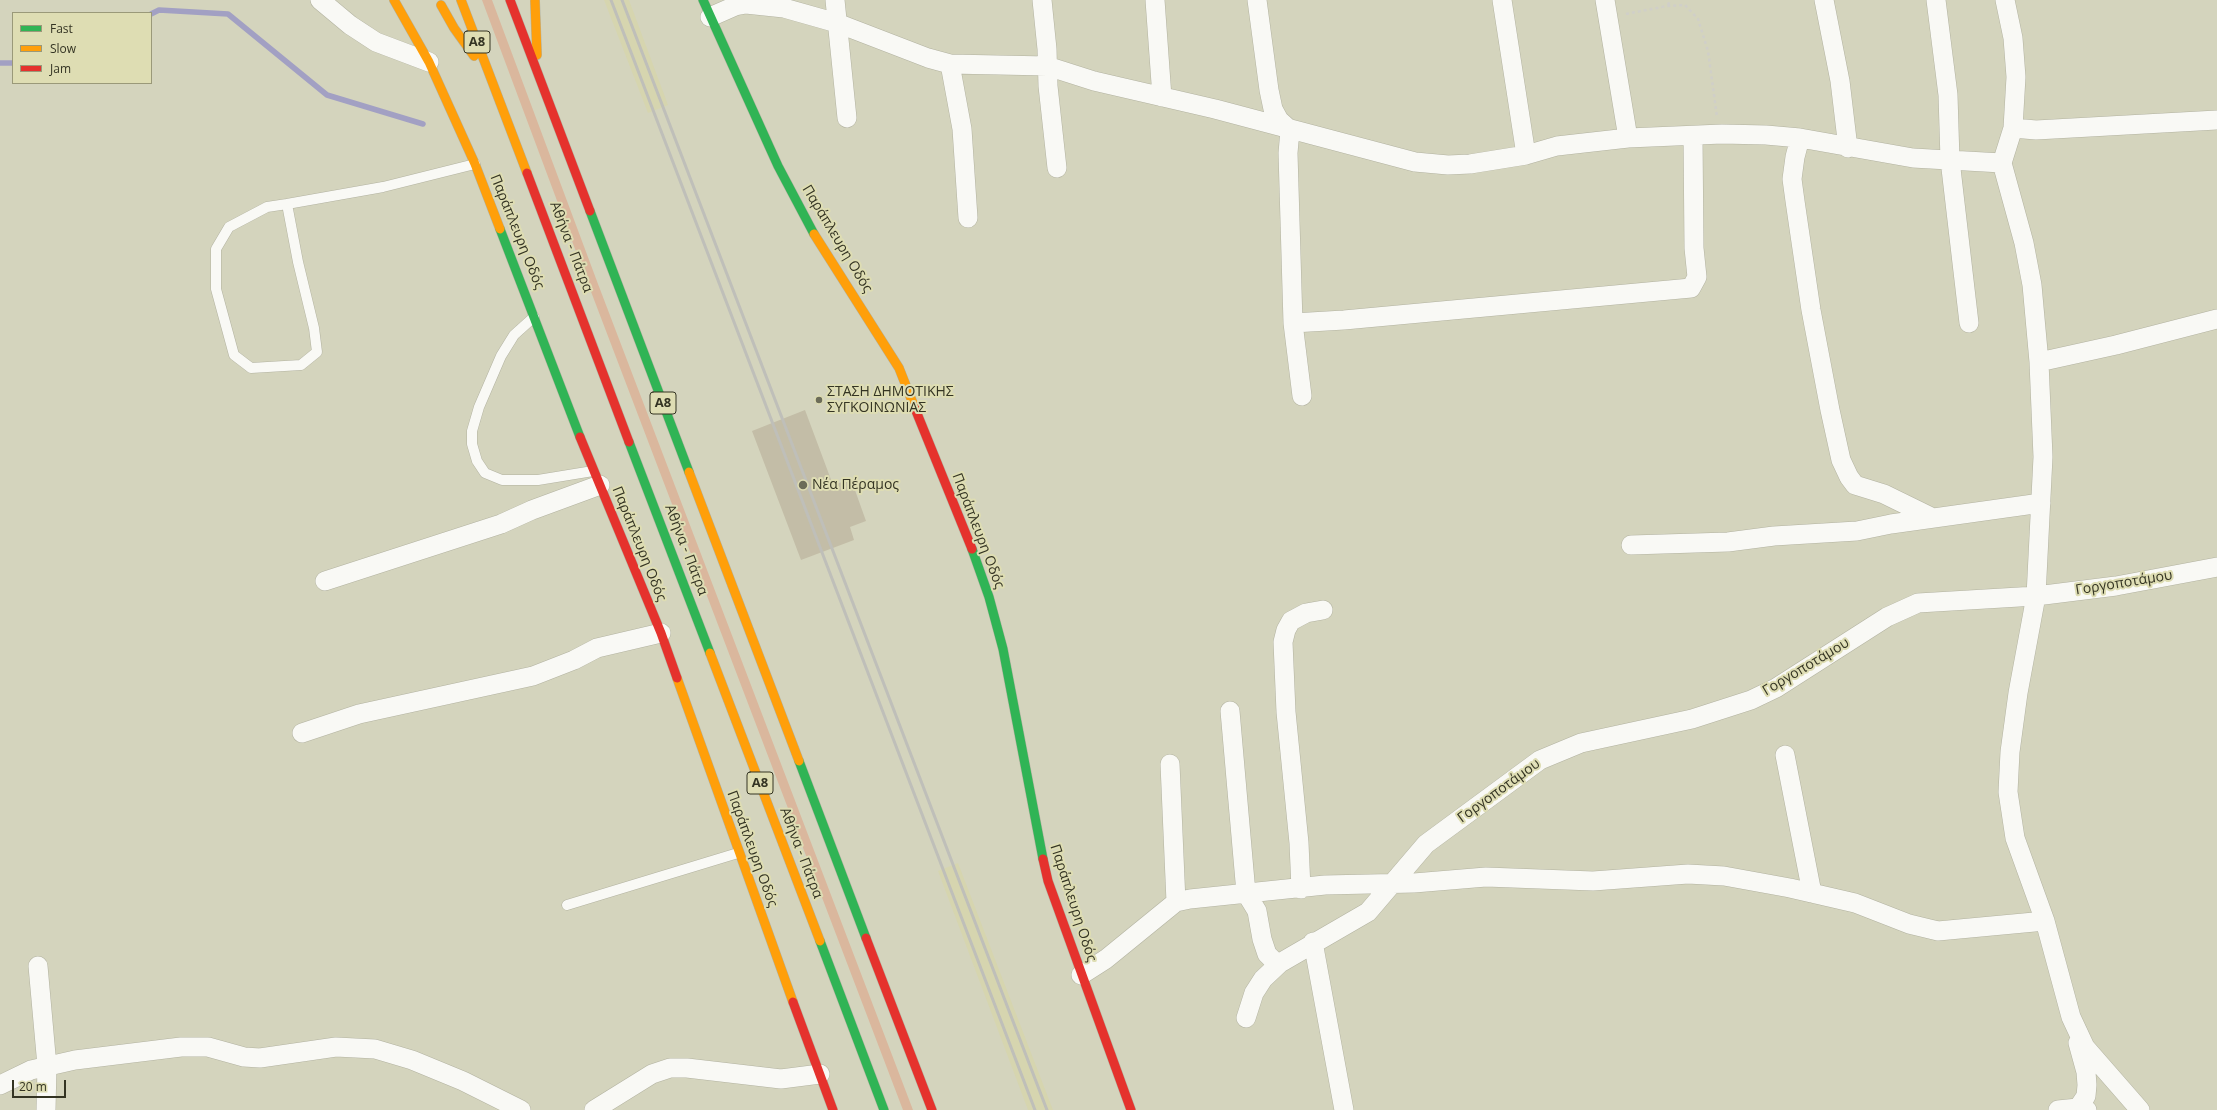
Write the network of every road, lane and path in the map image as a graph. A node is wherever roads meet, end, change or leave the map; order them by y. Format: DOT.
graph roads {
  1 [pos="320,0"];
  2 [pos="394,0"];
  3 [pos="461,0"];
  4 [pos="510,0"];
  5 [pos="835,0"];
  6 [pos="1042,0"];
  7 [pos="1155,0"];
  8 [pos="1257,0"];
  9 [pos="1502,0"];
  10 [pos="1512,0"];
  11 [pos="1605,0"];
  12 [pos="1670,0"];
  13 [pos="1824,0"];
  14 [pos="1936,0"];
  15 [pos="2005,0"];
  16 [pos="534,1"];
  17 [pos="784,4"];
  18 [pos="441,5"];
  19 [pos="1667,6"];
  20 [pos="707,8"];
  21 [pos="1505,20"];
  22 [pos="1608,20"];
  23 [pos="838,23"];
  24 [pos="429,62"];
  25 [pos="950,64"];
  26 [pos="1047,66"];
  27 [pos="538,76"];
  28 [pos="493,84"];
  29 [pos="1162,97"];
  30 [pos="847,118"];
  31 [pos="2217,120"];
  32 [pos="2013,128"];
  33 [pos="1290,130"];
  34 [pos="1722,134"];
  35 [pos="1693,136"];
  36 [pos="1628,138"];
  37 [pos="1800,138"];
  38 [pos="1848,148"];
  39 [pos="1526,155"];
  40 [pos="1950,160"];
  41 [pos="2002,163"];
  42 [pos="475,164"];
  43 [pos="1058,168"];
  44 [pos="287,204"];
  45 [pos="968,218"];
  46 [pos="535,316"];
  47 [pos="2217,319"];
  48 [pos="1969,322"];
  49 [pos="1293,323"];
  50 [pos="2039,362"];
  51 [pos="1302,396"];
  52 [pos="597,478"];
  53 [pos="2041,503"];
  54 [pos="1932,518"];
  55 [pos="1632,545"];
  56 [pos="2217,567"];
  57 [pos="325,581"];
  58 [pos="2036,596"];
  59 [pos="1323,610"];
  60 [pos="661,633"];
  61 [pos="1230,711"];
  62 [pos="302,733"];
  63 [pos="1785,755"];
  64 [pos="1170,764"];
  65 [pos="738,853"];
  66 [pos="1391,883"];
  67 [pos="1301,889"];
  68 [pos="1812,893"];
  69 [pos="1246,894"];
  70 [pos="1176,902"];
  71 [pos="567,905"];
  72 [pos="2045,921"];
  73 [pos="1314,942"];
  74 [pos="1280,963"];
  75 [pos="38,966"];
  76 [pos="1081,975"];
  77 [pos="2071,1017"];
  78 [pos="1246,1018"];
  79 [pos="47,1066"];
  80 [pos="820,1074"];
  81 [pos="0,1085"];
  82 [pos="2083,1109"];
  83 [pos="46,1110"];
  84 [pos="521,1110"];
  85 [pos="594,1110"];
  86 [pos="833,1110"];
  87 [pos="884,1110"];
  88 [pos="932,1110"];
  89 [pos="1130,1110"];
  90 [pos="1344,1110"];
  91 [pos="2058,1110"];
  92 [pos="2140,1110"];
  1 -- 24 [label="street"];
  2 -- 24 [label="main road, Παράπλευρη Οδός"];
  3 -- 28 [label="main road, Αθήνα - Πάτρα / Α8"];
  4 -- 27 [label="main road, Α8"];
  5 -- 23 [label="street"];
  6 -- 26 [label="street"];
  7 -- 29 [label="street"];
  8 -- 33 [label="street"];
  9 -- 21 [label="street"];
  10 -- 21 [label="lane"];
  11 -- 22 [label="street"];
  12 -- 19 [label="path"];
  13 -- 38 [label="street"];
  14 -- 40 [label="street"];
  15 -- 32 [label="street"];
  16 -- 27 [label="main road"];
  17 -- 20 [label="street"];
  17 -- 23 [label="street"];
  18 -- 28 [label="main road"];
  19 -- 22 [label="path"];
  19 -- 34 [label="path"];
  20 -- 76 [label="main road, Παράπλευρη Οδός"];
  21 -- 39 [label="street"];
  22 -- 36 [label="street"];
  23 -- 25 [label="street"];
  23 -- 30 [label="street"];
  24 -- 42 [label="main road, Παράπλευρη Οδός"];
  25 -- 26 [label="street"];
  25 -- 45 [label="street"];
  26 -- 29 [label="street"];
  26 -- 43 [label="street"];
  27 -- 88 [label="main road, Α8"];
  28 -- 87 [label="main road, Αθήνα - Πάτρα / Α8"];
  29 -- 33 [label="street"];
  31 -- 32 [label="street"];
  32 -- 41 [label="street"];
  33 -- 39 [label="street"];
  33 -- 49 [label="street"];
  34 -- 35 [label="street"];
  34 -- 37 [label="street"];
  35 -- 36 [label="street"];
  35 -- 49 [label="street"];
  36 -- 39 [label="street"];
  37 -- 38 [label="street"];
  37 -- 54 [label="street"];
  38 -- 40 [label="street"];
  40 -- 41 [label="street"];
  40 -- 48 [label="street"];
  41 -- 50 [label="street"];
  42 -- 44 [label="lane"];
  42 -- 46 [label="main road, Παράπλευρη Οδός"];
  44 -- 44 [label="lane"];
  46 -- 52 [label="main road, Παράπλευρη Οδός"];
  46 -- 52 [label="lane"];
  47 -- 50 [label="street"];
  49 -- 51 [label="street"];
  50 -- 53 [label="street"];
  52 -- 57 [label="street"];
  52 -- 60 [label="main road, Παράπλευρη Οδός"];
  53 -- 54 [label="street"];
  53 -- 58 [label="street"];
  54 -- 55 [label="street"];
  56 -- 58 [label="street, Γοργοποτάμου"];
  58 -- 66 [label="street, Γοργοποτάμου"];
  58 -- 72 [label="street"];
  59 -- 67 [label="street"];
  60 -- 62 [label="street"];
  60 -- 65 [label="main road, Παράπλευρη Οδός"];
  61 -- 69 [label="street"];
  63 -- 68 [label="street"];
  64 -- 70 [label="street"];
  65 -- 71 [label="lane"];
  65 -- 80 [label="main road, Παράπλευρη Οδός"];
  66 -- 67 [label="street"];
  66 -- 68 [label="street"];
  66 -- 73 [label="street, Γοργοποτάμου"];
  67 -- 69 [label="street"];
  68 -- 72 [label="street"];
  69 -- 70 [label="street"];
  69 -- 74 [label="street"];
  70 -- 76 [label="street"];
  72 -- 77 [label="street"];
  73 -- 74 [label="street, Γοργοποτάμου"];
  73 -- 90 [label="street"];
  74 -- 78 [label="street, Γοργοποτάμου"];
  75 -- 79 [label="street"];
  76 -- 89 [label="main road, Παράπλευρη Οδός"];
  77 -- 82 [label="street"];
  77 -- 92 [label="street"];
  79 -- 81 [label="street"];
  79 -- 83 [label="street"];
  79 -- 84 [label="street"];
  80 -- 85 [label="street"];
  80 -- 86 [label="main road, Παράπλευρη Οδός"];
  82 -- 91 [label="street"];
}
